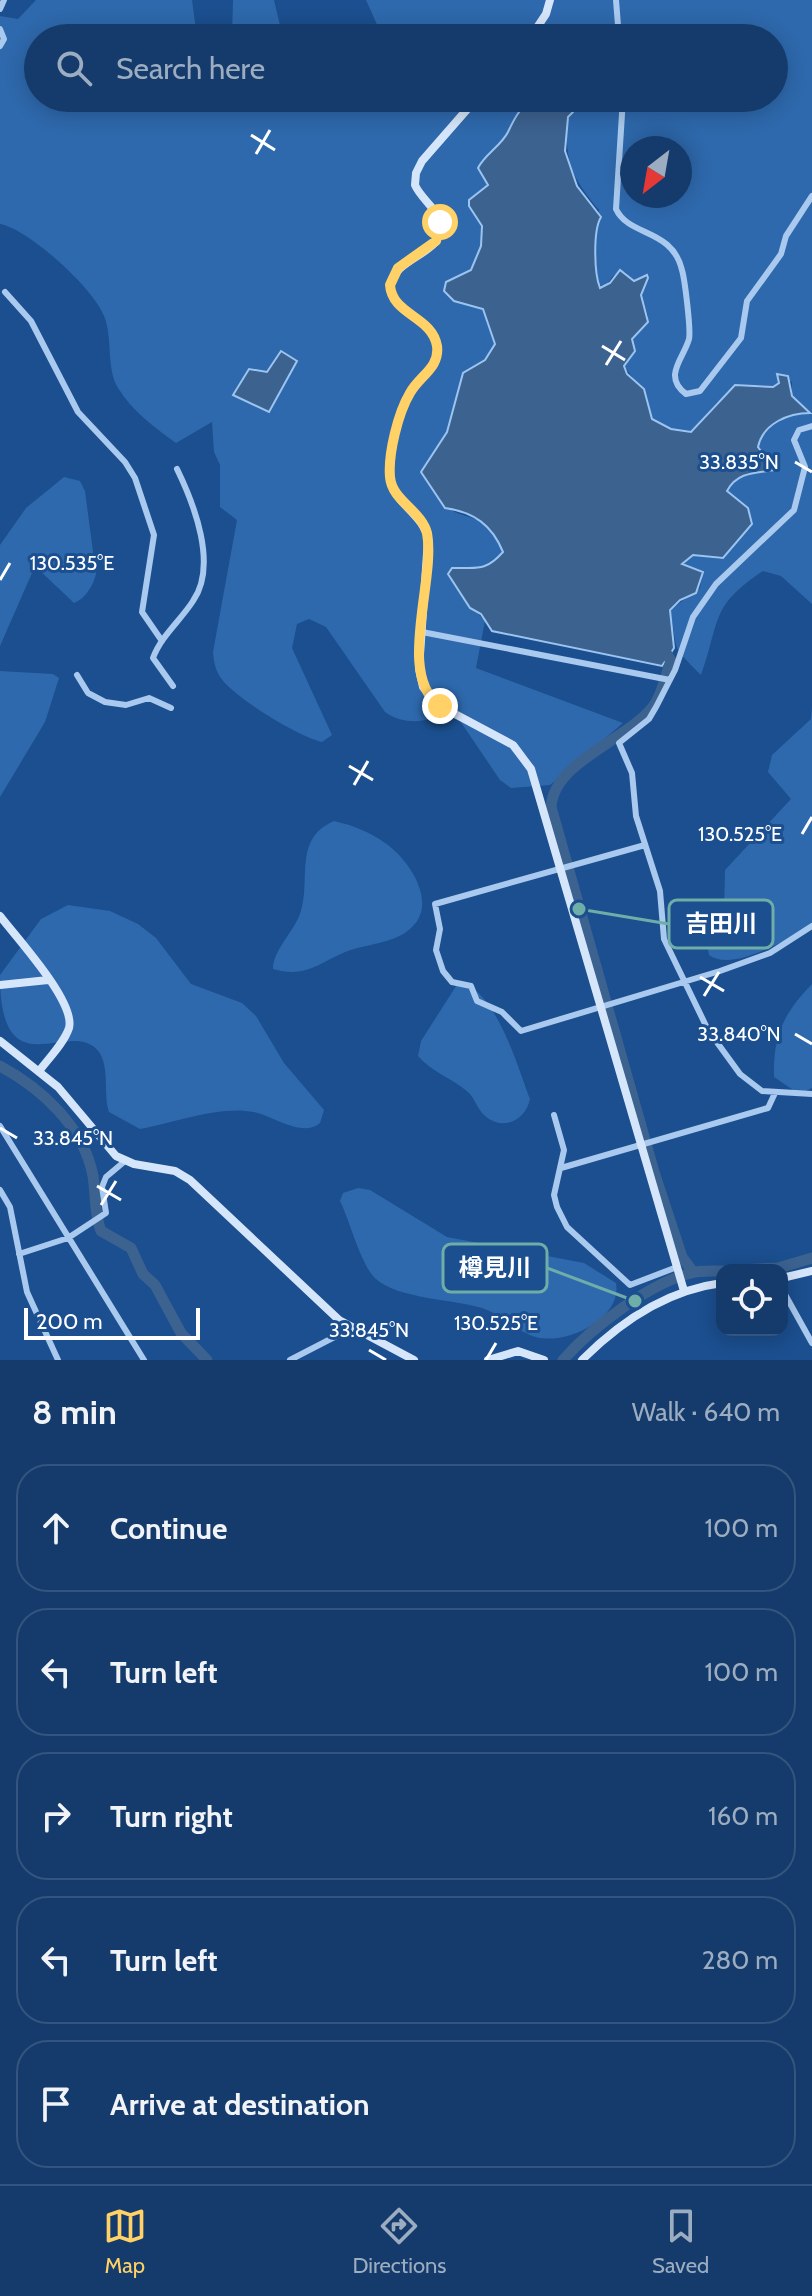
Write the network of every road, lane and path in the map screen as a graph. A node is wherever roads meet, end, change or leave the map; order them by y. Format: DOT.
graph roads {
  1 [pos="4,0"];
  2 [pos="550,0"];
  3 [pos="616,0"];
  4 [pos="0,9"];
  5 [pos="539,24"];
  6 [pos="618,24"];
  7 [pos="0,29"];
  8 [pos="0,46"];
  9 [pos="465,112"];
  10 [pos="622,112"];
  11 [pos="812,196"];
  12 [pos="5,292"];
  13 [pos="812,426"];
  14 [pos="177,469"];
  15 [pos="422,632"];
  16 [pos="162,641"];
  17 [pos="77,675"];
  18 [pos="670,680"];
  19 [pos="173,686"];
  20 [pos="171,708"];
  21 [pos="645,845"];
  22 [pos="562,870"];
  23 [pos="0,916"];
  24 [pos="812,926"];
  25 [pos="48,980"];
  26 [pos="686,983"];
  27 [pos="0,985"];
  28 [pos="601,1007"];
  29 [pos="0,1041"];
  30 [pos="40,1070"];
  31 [pos="775,1093"];
  32 [pos="812,1094"];
  33 [pos="554,1115"];
  34 [pos="0,1126"];
  35 [pos="641,1145"];
  36 [pos="125,1161"];
  37 [pos="561,1168"];
  38 [pos="0,1190"];
  39 [pos="68,1238"];
  40 [pos="19,1254"];
  41 [pos="678,1268"];
  42 [pos="812,1271"];
  43 [pos="788,1277"];
  44 [pos="716,1284"];
  45 [pos="684,1289"];
  46 [pos="788,1300"];
  47 [pos="350,1329"];
  48 [pos="812,1343"];
  49 [pos="58,1360"];
  50 [pos="144,1360"];
  51 [pos="290,1360"];
  52 [pos="414,1360"];
  53 [pos="488,1360"];
  54 [pos="544,1360"];
  55 [pos="582,1360"];
  1 -- 4 [label="street"];
  2 -- 5 [label="street"];
  3 -- 6 [label="street"];
  7 -- 8 [label="street"];
  9 -- 15 [label="street"];
  10 -- 11 [label="street"];
  12 -- 16 [label="street"];
  13 -- 18 [label="street"];
  14 -- 16 [label="street"];
  15 -- 18 [label="street"];
  15 -- 22 [label="street"];
  16 -- 19 [label="street"];
  17 -- 20 [label="street"];
  18 -- 21 [label="street"];
  21 -- 22 [label="street"];
  21 -- 26 [label="street"];
  22 -- 28 [label="street"];
  22 -- 28 [label="street"];
  23 -- 25 [label="street"];
  24 -- 26 [label="street"];
  25 -- 27 [label="street"];
  25 -- 30 [label="street"];
  26 -- 28 [label="street"];
  26 -- 31 [label="street"];
  28 -- 35 [label="street"];
  29 -- 30 [label="street"];
  30 -- 36 [label="street"];
  31 -- 32 [label="street"];
  31 -- 35 [label="street"];
  33 -- 37 [label="street"];
  34 -- 39 [label="street"];
  35 -- 37 [label="street"];
  35 -- 41 [label="street"];
  36 -- 39 [label="street"];
  36 -- 47 [label="street"];
  37 -- 41 [label="street"];
  38 -- 40 [label="street"];
  39 -- 40 [label="street"];
  39 -- 50 [label="street"];
  40 -- 49 [label="street"];
  41 -- 45 [label="street"];
  42 -- 43 [label="street"];
  44 -- 45 [label="street"];
  45 -- 55 [label="street"];
  46 -- 48 [label="street"];
  47 -- 51 [label="street"];
  47 -- 52 [label="street"];
  53 -- 54 [label="street"];
}
